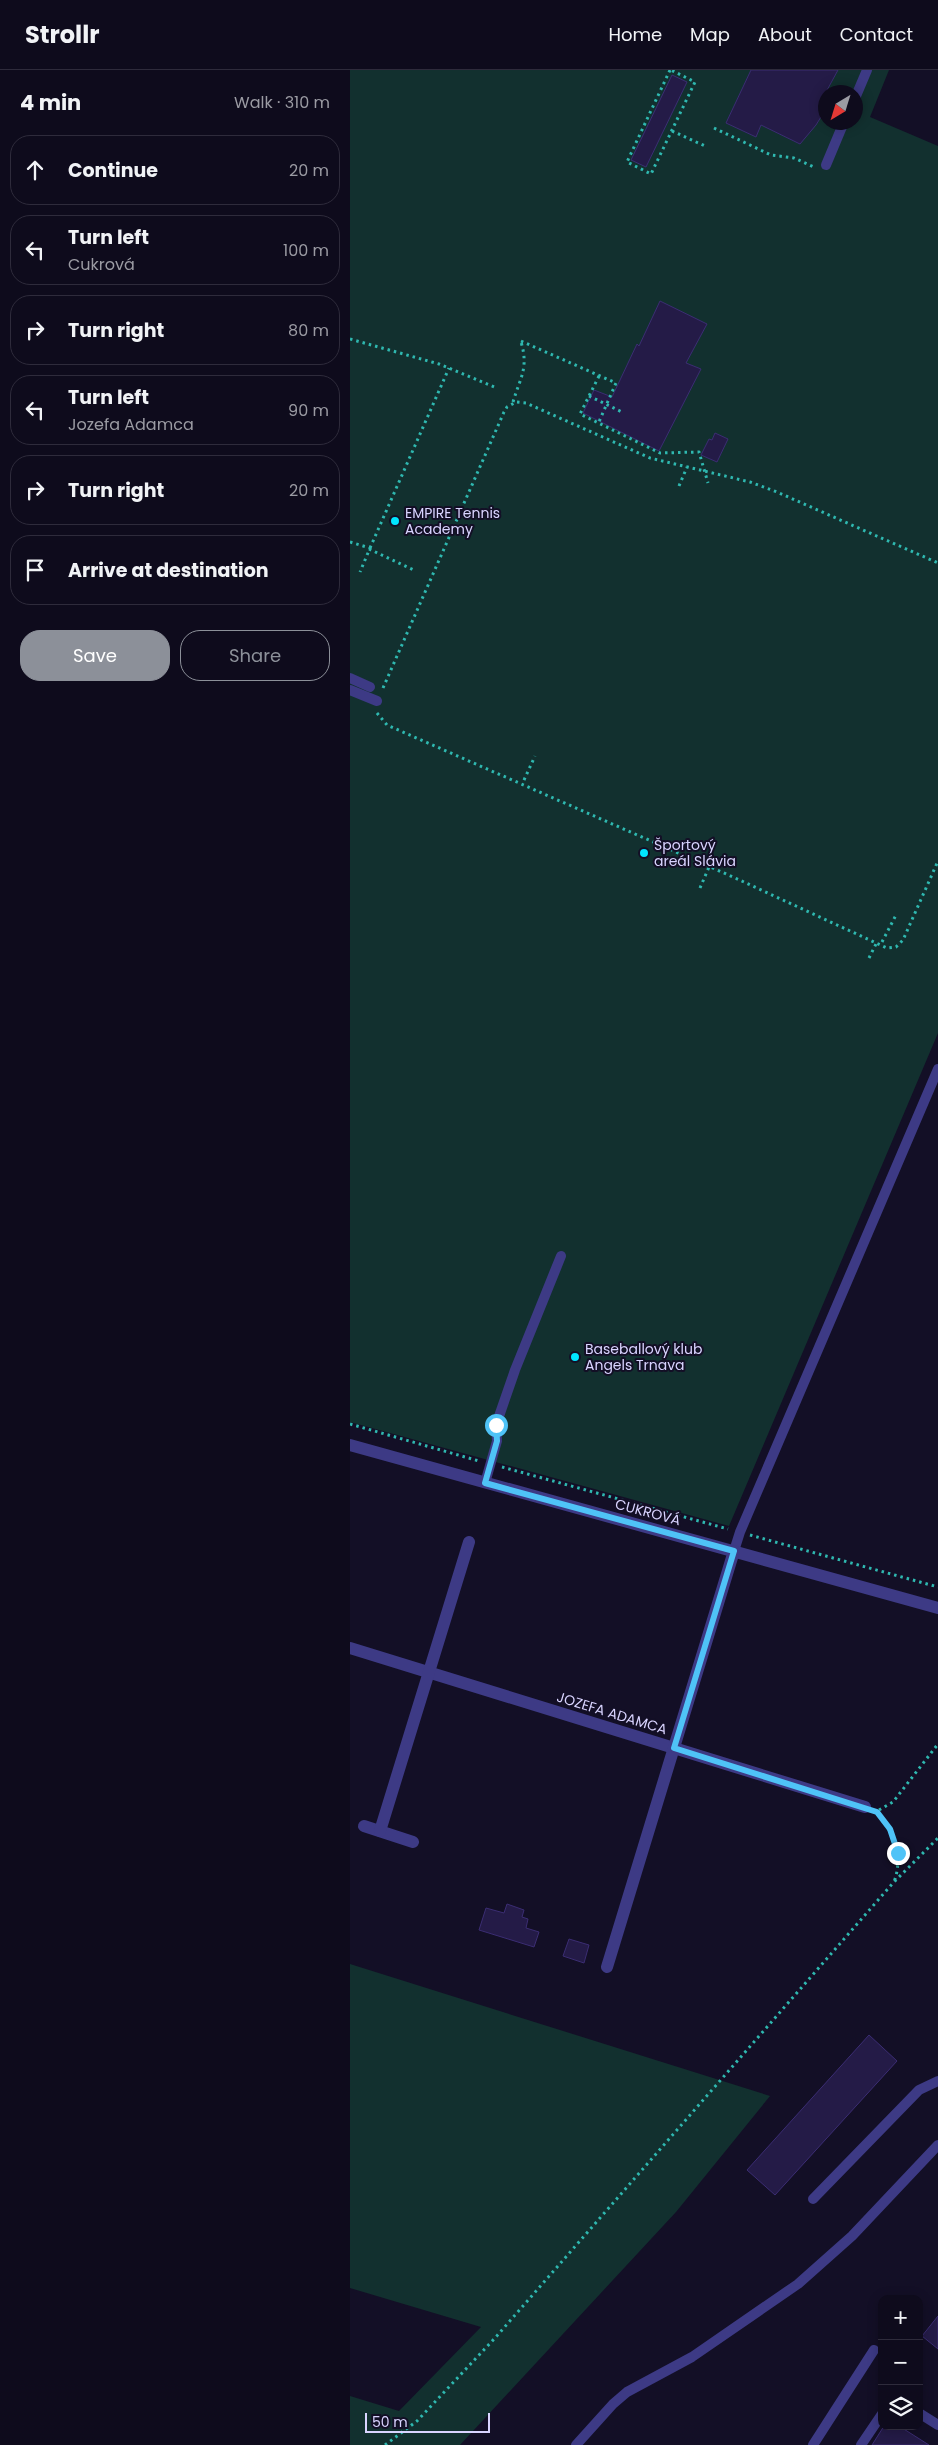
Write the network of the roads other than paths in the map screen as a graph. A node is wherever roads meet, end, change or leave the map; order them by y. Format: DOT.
graph roads {
  1 [pos="866,70"];
  2 [pos="860,85"];
  3 [pos="841,130"];
  4 [pos="826,165"];
  5 [pos="350,678"];
  6 [pos="370,687"];
  7 [pos="350,690"];
  8 [pos="377,701"];
  9 [pos="938,1069"];
  10 [pos="561,1256"];
  11 [pos="350,1445"];
  12 [pos="485,1483"];
  13 [pos="469,1542"];
  14 [pos="734,1551"];
  15 [pos="938,1608"];
  16 [pos="350,1648"];
  17 [pos="428,1672"];
  18 [pos="674,1748"];
  19 [pos="871,1809"];
  20 [pos="364,1826"];
  21 [pos="380,1831"];
  22 [pos="413,1842"];
  23 [pos="607,1967"];
  24 [pos="938,2082"];
  25 [pos="938,2145"];
  26 [pos="813,2199"];
  27 [pos="874,2350"];
  28 [pos="923,2416"];
  29 [pos="878,2420"];
  30 [pos="938,2426"];
  31 [pos="576,2445"];
  32 [pos="813,2445"];
  33 [pos="862,2445"];
  1 -- 2 [label="lane"];
  3 -- 4 [label="lane"];
  5 -- 6 [label="lane"];
  7 -- 8 [label="lane"];
  9 -- 14 [label="lane"];
  10 -- 12 [label="lane"];
  11 -- 12 [label="street, CUKROVÁ"];
  12 -- 14 [label="street, CUKROVÁ"];
  13 -- 17 [label="street"];
  14 -- 15 [label="street, CUKROVÁ"];
  14 -- 18 [label="street"];
  16 -- 17 [label="street, JOZEFA ADAMCA"];
  17 -- 18 [label="street, JOZEFA ADAMCA"];
  17 -- 21 [label="street"];
  18 -- 19 [label="street, JOZEFA ADAMCA"];
  18 -- 23 [label="street"];
  20 -- 21 [label="street"];
  21 -- 22 [label="street"];
  24 -- 26 [label="lane"];
  25 -- 31 [label="lane"];
  27 -- 32 [label="lane"];
  28 -- 30 [label="lane"];
  29 -- 33 [label="lane"];
}
